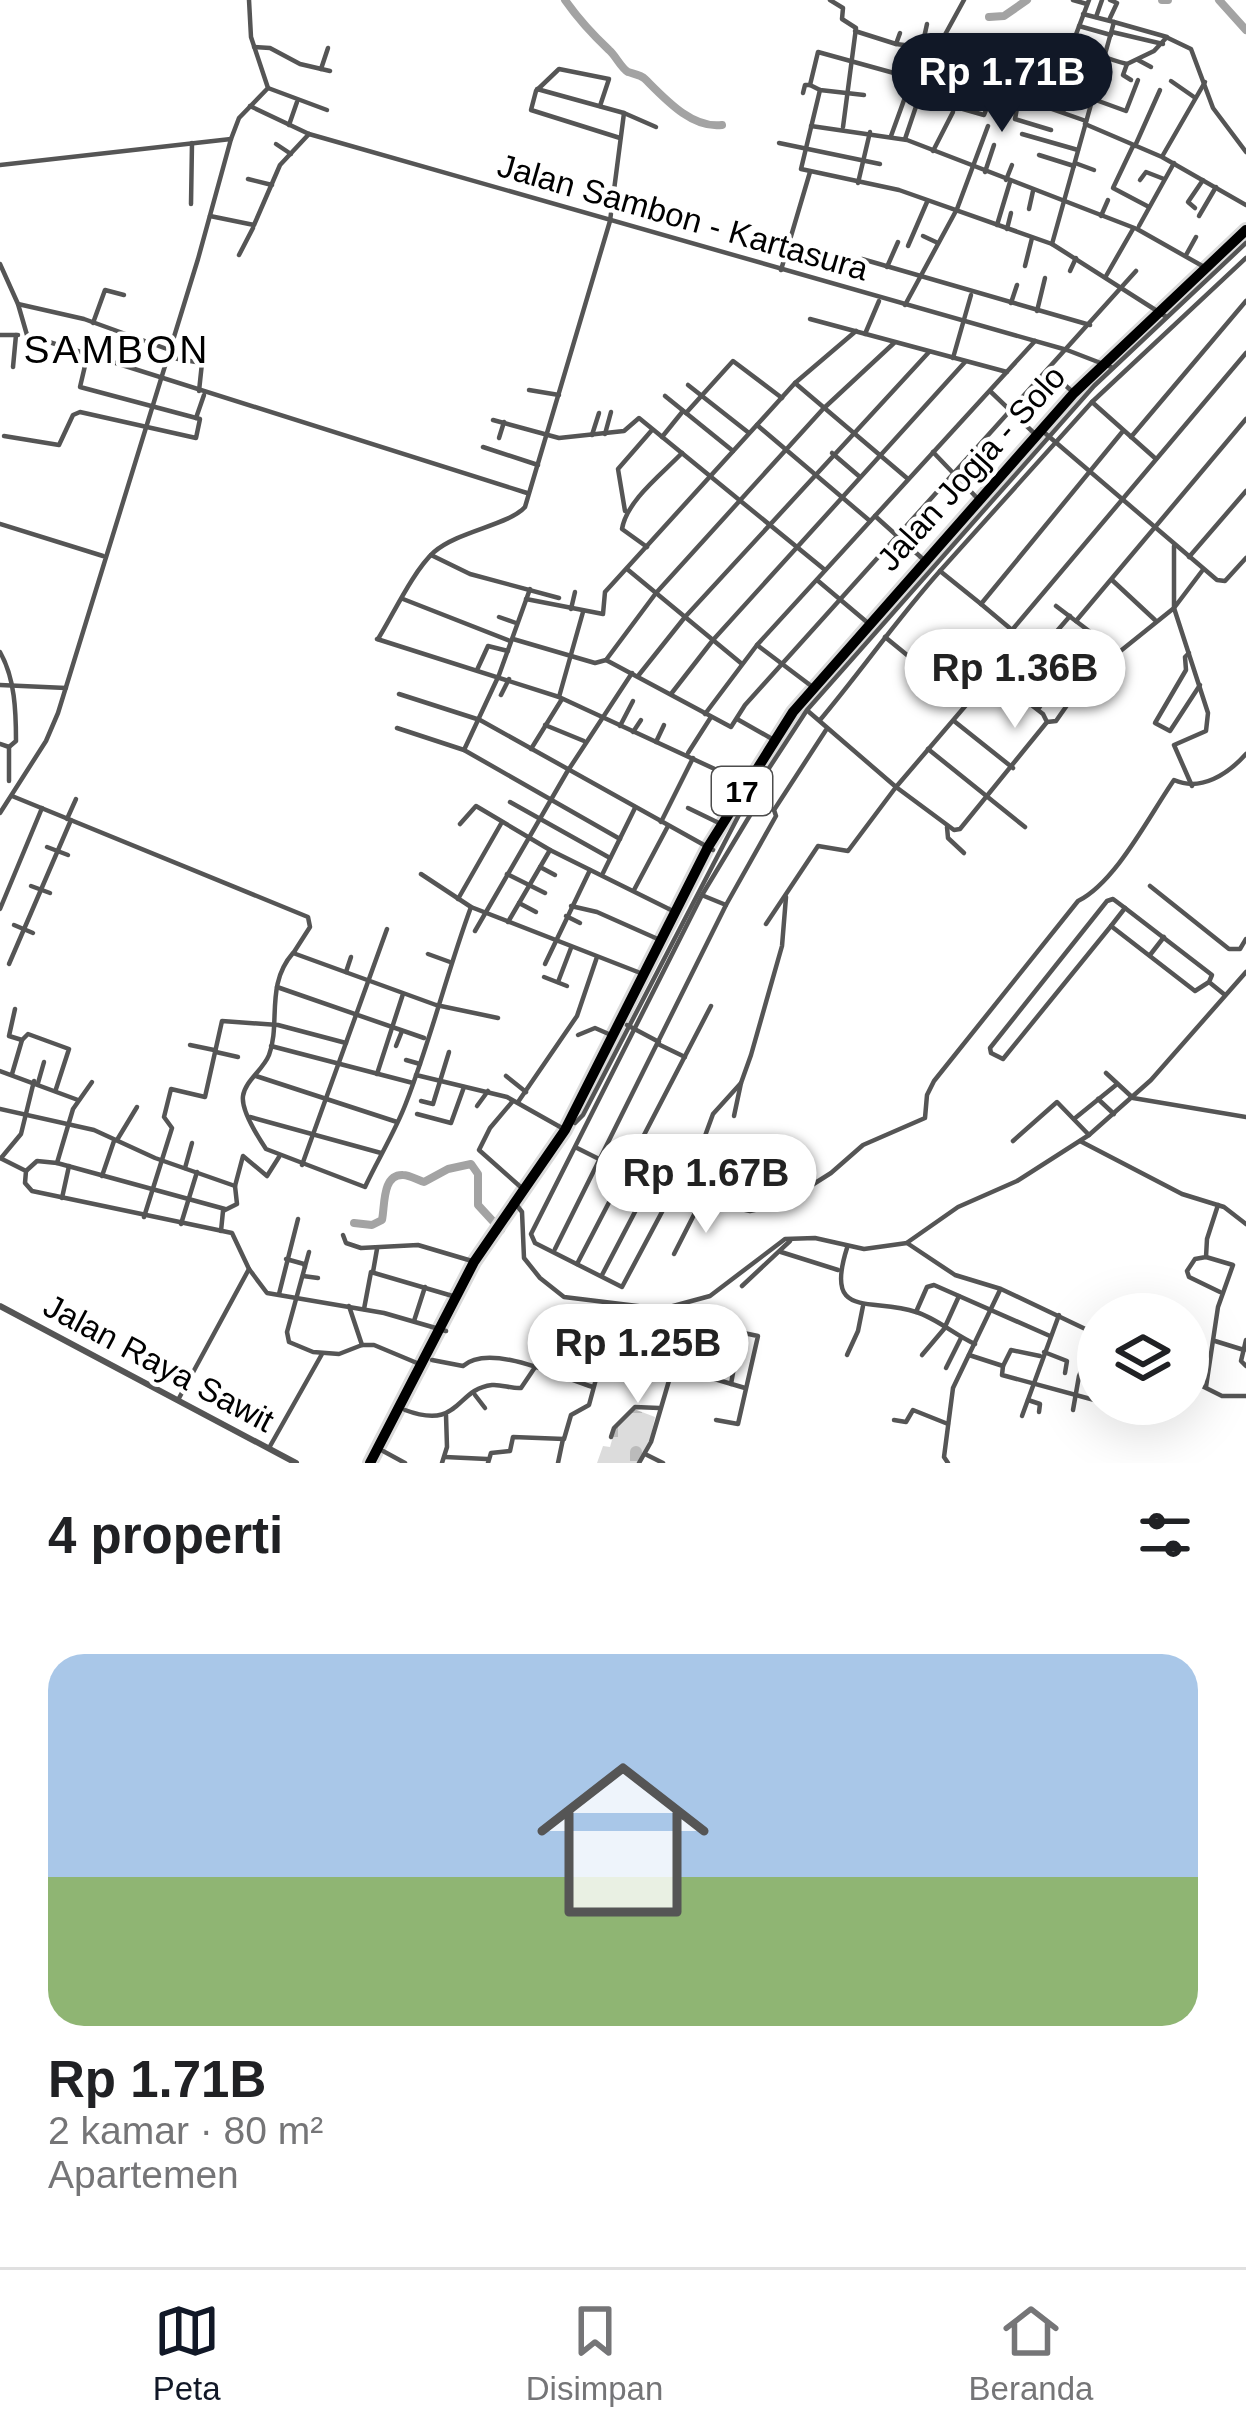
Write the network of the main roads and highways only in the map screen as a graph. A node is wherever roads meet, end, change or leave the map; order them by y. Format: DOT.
graph roads {
  1 [pos="1246,237"];
  2 [pos="1162,314"];
  3 [pos="1108,364"];
  4 [pos="1042,438"];
  5 [pos="873,626"];
  6 [pos="804,707"];
  7 [pos="747,796"];
  8 [pos="711,849"];
  9 [pos="677,913"];
  10 [pos="627,1025"];
  11 [pos="570,1126"];
  12 [pos="518,1205"];
  13 [pos="443,1330"];
  14 [pos="427,1362"];
  15 [pos="373,1463"];
  1 -- 2 [label="highway, Jalan Jogja - Solo / 17"];
  1 -- 2 [label="highway, Jalan Jogja - Solo / 17"];
  2 -- 3 [label="highway, Jalan Jogja - Solo / 17"];
  3 -- 4 [label="highway, Jalan Jogja - Solo / 17"];
  3 -- 4 [label="highway, Jalan Jogja - Solo / 17"];
  4 -- 5 [label="highway, Jalan Jogja - Solo / 17"];
  4 -- 5 [label="highway, Jalan Jogja - Solo / 17"];
  5 -- 6 [label="highway, Jalan Jogja - Solo / 17"];
  5 -- 6 [label="highway, Jalan Jogja - Solo / 17"];
  6 -- 7 [label="highway, Jalan Jogja - Solo / 17"];
  6 -- 7 [label="highway, Jalan Jogja - Solo / 17"];
  7 -- 8 [label="highway, Jalan Jogja - Solo / 17"];
  7 -- 8 [label="highway, Jalan Jogja - Solo / 17"];
  8 -- 9 [label="highway, Jalan Jogja - Solo / 17"];
  9 -- 10 [label="highway, Jalan Jogja - Solo / 17"];
  9 -- 10 [label="highway, Jalan Jogja - Solo / 17"];
  10 -- 11 [label="highway, Jalan Jogja - Solo / 17"];
  10 -- 11 [label="highway, Jalan Jogja - Solo / 17"];
  11 -- 12 [label="highway, Jalan Jogja - Solo / 17"];
  11 -- 12 [label="highway, Jalan Jogja - Solo / 17"];
  12 -- 13 [label="highway, 17"];
  12 -- 13 [label="highway, 17"];
  13 -- 14 [label="highway, 17"];
  14 -- 15 [label="highway, 17"];
  14 -- 15 [label="highway, 17"];
}
